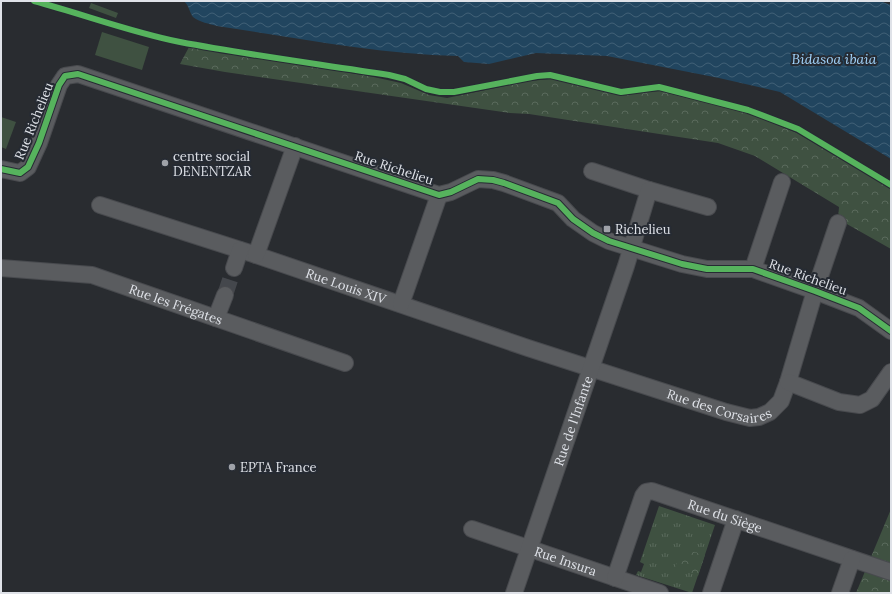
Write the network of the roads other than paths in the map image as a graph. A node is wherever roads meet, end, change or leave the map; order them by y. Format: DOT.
graph roads {
  1 [pos="295,146"];
  2 [pos="1,170"];
  3 [pos="592,171"];
  4 [pos="782,182"];
  5 [pos="648,190"];
  6 [pos="439,194"];
  7 [pos="100,205"];
  8 [pos="708,207"];
  9 [pos="838,223"];
  10 [pos="631,249"];
  11 [pos="240,250"];
  12 [pos="256,255"];
  13 [pos="1,268"];
  14 [pos="234,268"];
  15 [pos="753,270"];
  16 [pos="815,291"];
  17 [pos="225,295"];
  18 [pos="401,304"];
  19 [pos="216,318"];
  20 [pos="891,331"];
  21 [pos="346,363"];
  22 [pos="590,368"];
  23 [pos="891,372"];
  24 [pos="788,382"];
  25 [pos="736,519"];
  26 [pos="472,529"];
  27 [pos="530,549"];
  28 [pos="852,558"];
  29 [pos="891,572"];
  30 [pos="615,578"];
  31 [pos="514,593"];
  32 [pos="660,593"];
  33 [pos="710,593"];
  34 [pos="840,593"];
  1 -- 2 [label="street, Rue Richelieu"];
  1 -- 6 [label="street, Rue Richelieu"];
  1 -- 12 [label="street"];
  3 -- 5 [label="street"];
  4 -- 15 [label="street"];
  5 -- 8 [label="street"];
  5 -- 10 [label="street, Rue de l'Infante"];
  6 -- 10 [label="street, Rue Richelieu"];
  6 -- 18 [label="street"];
  7 -- 11 [label="street, Rue Louis XIV"];
  9 -- 16 [label="street, Rue des Corsaires"];
  10 -- 15 [label="street, Rue Richelieu"];
  10 -- 22 [label="street, Rue de l'Infante"];
  11 -- 12 [label="street, Rue Louis XIV"];
  11 -- 14 [label="street"];
  12 -- 18 [label="street, Rue Louis XIV"];
  13 -- 19 [label="street, Rue les Frégates"];
  15 -- 16 [label="street, Rue Richelieu"];
  16 -- 20 [label="street, Rue Richelieu"];
  16 -- 24 [label="street, Rue des Corsaires"];
  17 -- 19 [label="street"];
  18 -- 22 [label="street, Rue Louis XIV"];
  19 -- 21 [label="street, Rue les Frégates"];
  22 -- 24 [label="street, Rue des Corsaires"];
  22 -- 27 [label="street, Rue de l'Infante"];
  23 -- 24 [label="street"];
  25 -- 28 [label="street, Rue du Siège"];
  25 -- 30 [label="street, Rue du Siège"];
  25 -- 33 [label="street"];
  26 -- 27 [label="street, Rue Insura"];
  27 -- 30 [label="street, Rue Insura"];
  27 -- 31 [label="street, Rue de l'Infante"];
  28 -- 29 [label="street, Rue du Siège"];
  28 -- 34 [label="street"];
  30 -- 32 [label="street, Rue Insura"];
}
